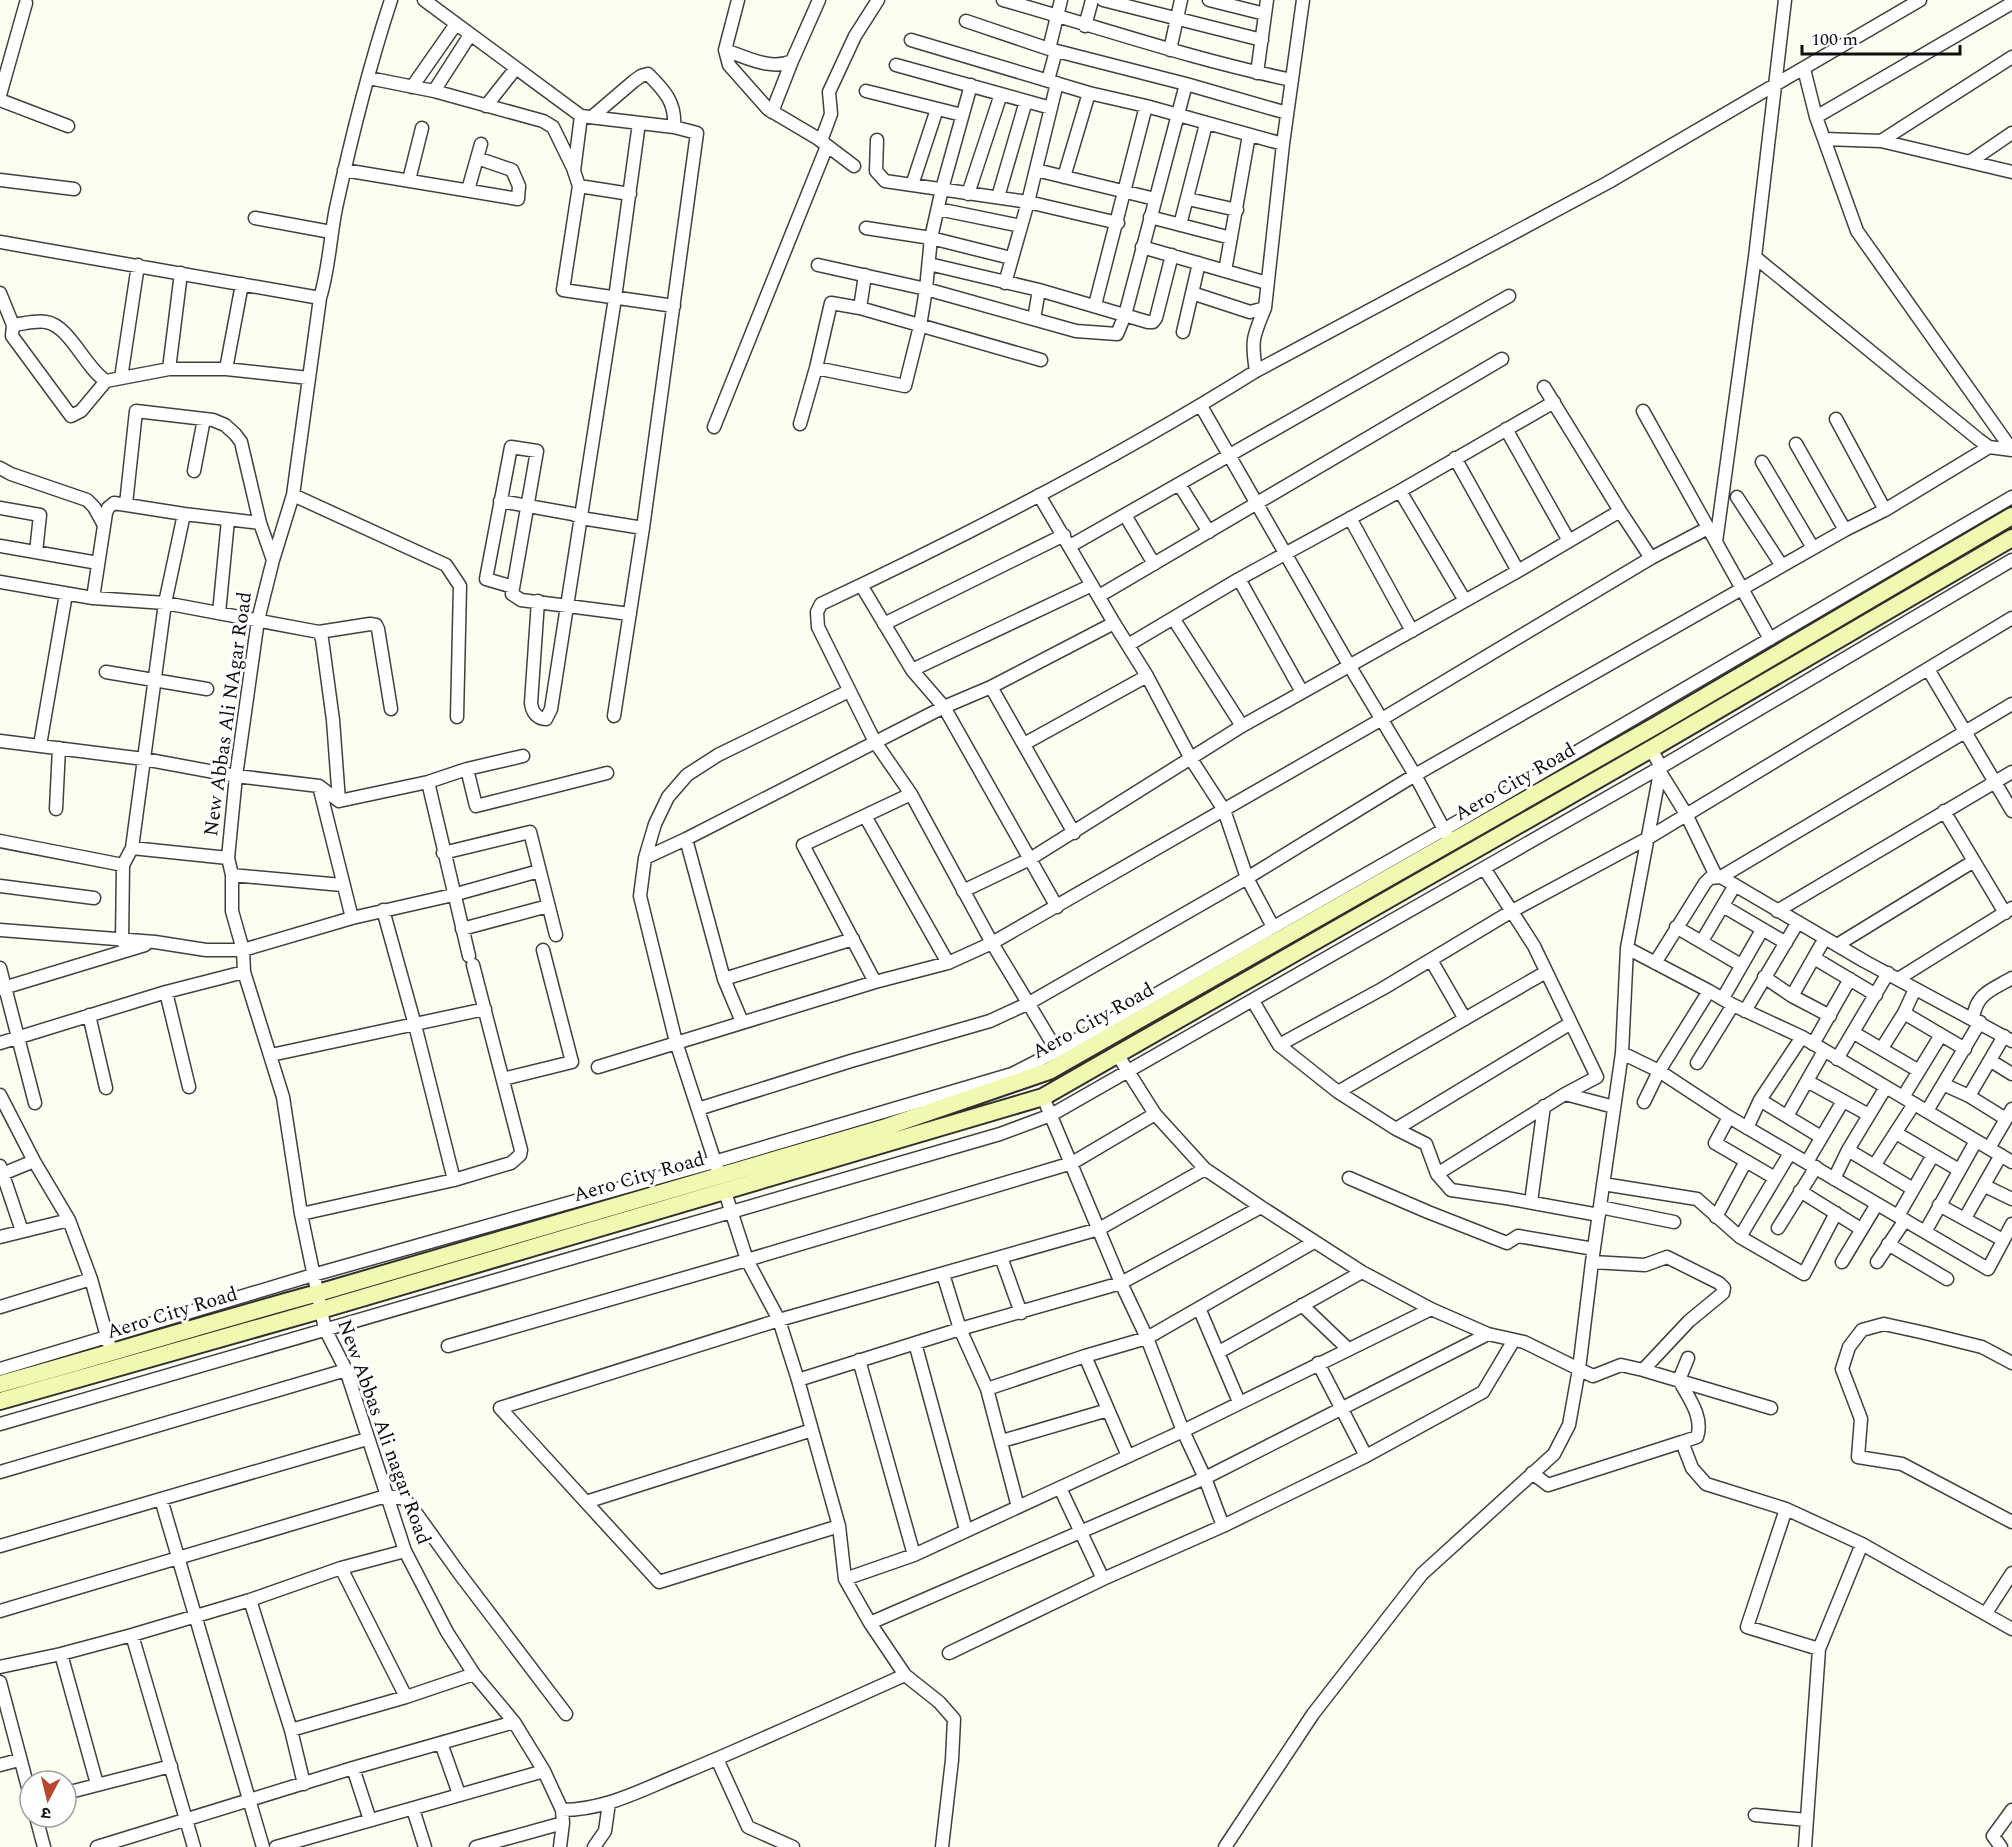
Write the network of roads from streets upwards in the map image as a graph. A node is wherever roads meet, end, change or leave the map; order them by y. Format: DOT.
graph roads {
  1 [pos="391,0"];
  2 [pos="424,0"];
  3 [pos="738,0"];
  4 [pos="818,0"];
  5 [pos="879,0"];
  6 [pos="1003,0"];
  7 [pos="1061,0"];
  8 [pos="1092,0"];
  9 [pos="1103,0"];
  10 [pos="1181,0"];
  11 [pos="1209,0"];
  12 [pos="1266,0"];
  13 [pos="1303,0"];
  14 [pos="1785,0"];
  15 [pos="1920,0"];
  16 [pos="26,3"];
  17 [pos="1026,3"];
  18 [pos="2008,6"];
  19 [pos="1265,14"];
  20 [pos="1058,16"];
  21 [pos="1177,19"];
  22 [pos="966,21"];
  23 [pos="456,24"];
  24 [pos="1085,26"];
  25 [pos="470,35"];
  26 [pos="911,40"];
  27 [pos="1263,40"];
  28 [pos="725,50"];
  29 [pos="1052,50"];
  30 [pos="1170,50"];
  31 [pos="2012,57"];
  32 [pos="792,61"];
  33 [pos="896,65"];
  34 [pos="516,68"];
  35 [pos="1804,69"];
  36 [pos="1257,73"];
  37 [pos="369,78"];
  38 [pos="1292,80"];
  39 [pos="1053,82"];
  40 [pos="1186,84"];
  41 [pos="970,85"];
  42 [pos="1775,86"];
  43 [pos="412,87"];
  44 [pos="434,91"];
  45 [pos="866,91"];
  46 [pos="1089,93"];
  47 [pos="1001,94"];
  48 [pos="0,95"];
  49 [pos="0,100"];
  50 [pos="1026,101"];
  51 [pos="486,106"];
  52 [pos="1146,106"];
  53 [pos="1051,108"];
  54 [pos="937,109"];
  55 [pos="772,112"];
  56 [pos="1287,113"];
  57 [pos="962,115"];
  58 [pos="1178,115"];
  59 [pos="587,116"];
  60 [pos="1816,117"];
  61 [pos="639,123"];
  62 [pos="1206,124"];
  63 [pos="68,126"];
  64 [pos="674,127"];
  65 [pos="422,128"];
  66 [pos="2012,134"];
  67 [pos="1250,135"];
  68 [pos="1824,139"];
  69 [pos="878,140"];
  70 [pos="1881,141"];
  71 [pos="824,143"];
  72 [pos="481,144"];
  73 [pos="1283,144"];
  74 [pos="477,158"];
  75 [pos="1971,161"];
  76 [pos="854,166"];
  77 [pos="344,170"];
  78 [pos="1036,170"];
  79 [pos="574,171"];
  80 [pos="2012,172"];
  81 [pos="1064,177"];
  82 [pos="0,180"];
  83 [pos="409,180"];
  84 [pos="912,185"];
  85 [pos="579,186"];
  86 [pos="74,189"];
  87 [pos="942,189"];
  88 [pos="468,190"];
  89 [pos="1125,193"];
  90 [pos="630,194"];
  91 [pos="968,194"];
  92 [pos="998,197"];
  93 [pos="1155,199"];
  94 [pos="1188,199"];
  95 [pos="1028,202"];
  96 [pos="938,209"];
  97 [pos="1237,210"];
  98 [pos="1150,217"];
  99 [pos="255,218"];
  100 [pos="1118,223"];
  101 [pos="1180,225"];
  102 [pos="1020,226"];
  103 [pos="866,228"];
  104 [pos="331,232"];
  105 [pos="931,238"];
  106 [pos="1232,238"];
  107 [pos="0,242"];
  108 [pos="1142,246"];
  109 [pos="1172,255"];
  110 [pos="1755,257"];
  111 [pos="1011,258"];
  112 [pos="1199,263"];
  113 [pos="929,264"];
  114 [pos="138,265"];
  115 [pos="818,265"];
  116 [pos="1225,271"];
  117 [pos="181,273"];
  118 [pos="865,275"];
  119 [pos="1005,283"];
  120 [pos="1267,283"];
  121 [pos="242,284"];
  122 [pos="926,289"];
  123 [pos="1039,290"];
  124 [pos="0,293"];
  125 [pos="1192,293"];
  126 [pos="1509,296"];
  127 [pos="321,298"];
  128 [pos="615,298"];
  129 [pos="1095,305"];
  130 [pos="674,306"];
  131 [pos="860,308"];
  132 [pos="1264,308"];
  133 [pos="1125,315"];
  134 [pos="1034,319"];
  135 [pos="13,325"];
  136 [pos="920,326"];
  137 [pos="1183,333"];
  138 [pos="1502,359"];
  139 [pos="1041,360"];
  140 [pos="816,368"];
  141 [pos="169,369"];
  142 [pos="226,369"];
  143 [pos="1256,371"];
  144 [pos="121,378"];
  145 [pos="309,378"];
  146 [pos="106,381"];
  147 [pos="1544,387"];
  148 [pos="1554,402"];
  149 [pos="1201,406"];
  150 [pos="1643,411"];
  151 [pos="204,419"];
  152 [pos="1836,419"];
  153 [pos="800,424"];
  154 [pos="714,427"];
  155 [pos="1506,429"];
  156 [pos="1796,444"];
  157 [pos="1989,447"];
  158 [pos="2012,450"];
  159 [pos="1229,454"];
  160 [pos="1455,458"];
  161 [pos="1762,462"];
  162 [pos="0,468"];
  163 [pos="194,471"];
  164 [pos="1179,484"];
  165 [pos="1400,491"];
  166 [pos="293,495"];
  167 [pos="1039,495"];
  168 [pos="1737,497"];
  169 [pos="2012,497"];
  170 [pos="500,501"];
  171 [pos="1256,503"];
  172 [pos="126,504"];
  173 [pos="527,506"];
  174 [pos="0,508"];
  175 [pos="1885,510"];
  176 [pos="1620,511"];
  177 [pos="184,514"];
  178 [pos="1125,515"];
  179 [pos="2012,516"];
  180 [pos="581,518"];
  181 [pos="1350,519"];
  182 [pos="228,520"];
  183 [pos="260,523"];
  184 [pos="104,525"];
  185 [pos="643,528"];
  186 [pos="1708,528"];
  187 [pos="1845,530"];
  188 [pos="1209,532"];
  189 [pos="2012,538"];
  190 [pos="1067,541"];
  191 [pos="1569,541"];
  192 [pos="1716,542"];
  193 [pos="0,546"];
  194 [pos="1813,548"];
  195 [pos="36,552"];
  196 [pos="1286,554"];
  197 [pos="1651,558"];
  198 [pos="273,560"];
  199 [pos="2012,560"];
  200 [pos="98,563"];
  201 [pos="1154,564"];
  202 [pos="1782,566"];
  203 [pos="1518,571"];
  204 [pos="1239,579"];
  205 [pos="0,582"];
  206 [pos="861,585"];
  207 [pos="513,587"];
  208 [pos="1741,590"];
  209 [pos="1095,591"];
  210 [pos="66,594"];
  211 [pos="93,598"];
  212 [pos="1464,599"];
  213 [pos="538,601"];
  214 [pos="165,603"];
  215 [pos="568,605"];
  216 [pos="219,613"];
  217 [pos="630,614"];
  218 [pos="1173,618"];
  219 [pos="2012,618"];
  220 [pos="258,620"];
  221 [pos="1114,623"];
  222 [pos="884,624"];
  223 [pos="1412,631"];
  224 [pos="319,632"];
  225 [pos="1770,639"];
  226 [pos="1128,645"];
  227 [pos="1350,665"];
  228 [pos="1928,669"];
  229 [pos="912,670"];
  230 [pos="106,672"];
  231 [pos="1147,676"];
  232 [pos="154,680"];
  233 [pos="991,687"];
  234 [pos="207,689"];
  235 [pos="849,691"];
  236 [pos="1302,692"];
  237 [pos="2012,704"];
  238 [pos="944,707"];
  239 [pos="391,709"];
  240 [pos="614,716"];
  241 [pos="457,717"];
  242 [pos="1382,719"];
  243 [pos="1242,726"];
  244 [pos="1965,730"];
  245 [pos="0,741"];
  246 [pos="875,742"];
  247 [pos="1024,744"];
  248 [pos="40,745"];
  249 [pos="59,748"];
  250 [pos="1652,749"];
  251 [pos="523,756"];
  252 [pos="144,759"];
  253 [pos="1191,759"];
  254 [pos="466,769"];
  255 [pos="1660,770"];
  256 [pos="2012,772"];
  257 [pos="607,773"];
  258 [pos="1415,775"];
  259 [pos="236,776"];
  260 [pos="428,782"];
  261 [pos="1995,782"];
  262 [pos="319,786"];
  263 [pos="910,794"];
  264 [pos="339,801"];
  265 [pos="56,809"];
  266 [pos="1224,810"];
  267 [pos="1944,811"];
  268 [pos="2012,811"];
  269 [pos="1686,814"];
  270 [pos="865,816"];
  271 [pos="1074,833"];
  272 [pos="1447,836"];
  273 [pos="1648,838"];
  274 [pos="686,839"];
  275 [pos="0,842"];
  276 [pos="132,848"];
  277 [pos="443,853"];
  278 [pos="228,858"];
  279 [pos="645,858"];
  280 [pos="1030,859"];
  281 [pos="1974,861"];
  282 [pos="123,865"];
  283 [pos="1484,868"];
  284 [pos="539,871"];
  285 [pos="232,875"];
  286 [pos="1719,877"];
  287 [pos="1247,878"];
  288 [pos="342,885"];
  289 [pos="1734,885"];
  290 [pos="0,886"];
  291 [pos="963,891"];
  292 [pos="453,895"];
  293 [pos="94,898"];
  294 [pos="548,906"];
  295 [pos="1723,906"];
  296 [pos="1057,907"];
  297 [pos="383,910"];
  298 [pos="2009,910"];
  299 [pos="1512,911"];
  300 [pos="1778,911"];
  301 [pos="352,918"];
  302 [pos="1798,922"];
  303 [pos="1676,927"];
  304 [pos="462,929"];
  305 [pos="0,930"];
  306 [pos="1762,930"];
  307 [pos="1276,933"];
  308 [pos="555,935"];
  309 [pos="1825,938"];
  310 [pos="853,939"];
  311 [pos="122,941"];
  312 [pos="1702,941"];
  313 [pos="155,942"];
  314 [pos="992,943"];
  315 [pos="1786,943"];
  316 [pos="1837,945"];
  317 [pos="1627,948"];
  318 [pos="243,950"];
  319 [pos="543,950"];
  320 [pos="1287,957"];
  321 [pos="1814,958"];
  322 [pos="1431,960"];
  323 [pos="948,963"];
  324 [pos="1655,963"];
  325 [pos="1741,965"];
  326 [pos="0,968"];
  327 [pos="244,972"];
  328 [pos="1546,972"];
  329 [pos="1893,976"];
  330 [pos="1764,977"];
  331 [pos="2012,978"];
  332 [pos="724,979"];
  333 [pos="1850,980"];
  334 [pos="876,982"];
  335 [pos="3,988"];
  336 [pos="1915,989"];
  337 [pos="1709,990"];
  338 [pos="166,992"];
  339 [pos="1876,995"];
  340 [pos="1792,996"];
  341 [pos="1253,1001"];
  342 [pos="1728,1002"];
  343 [pos="1029,1003"];
  344 [pos="485,1010"];
  345 [pos="1746,1011"];
  346 [pos="1904,1013"];
  347 [pos="89,1015"];
  348 [pos="1830,1016"];
  349 [pos="1465,1019"];
  350 [pos="1977,1020"];
  351 [pos="742,1022"];
  352 [pos="1571,1023"];
  353 [pos="415,1025"];
  354 [pos="1854,1033"];
  355 [pos="1941,1035"];
  356 [pos="1802,1037"];
  357 [pos="19,1038"];
  358 [pos="2008,1039"];
  359 [pos="676,1042"];
  360 [pos="0,1043"];
  361 [pos="1279,1045"];
  362 [pos="1818,1047"];
  363 [pos="1882,1048"];
  364 [pos="1965,1049"];
  365 [pos="1057,1051"];
  366 [pos="1622,1053"];
  367 [pos="1117,1054"];
  368 [pos="271,1055"];
  369 [pos="1838,1059"];
  370 [pos="1991,1061"];
  371 [pos="1697,1064"];
  372 [pos="598,1067"];
  373 [pos="1659,1071"];
  374 [pos="1919,1071"];
  375 [pos="1128,1072"];
  376 [pos="2012,1074"];
  377 [pos="503,1079"];
  378 [pos="1807,1081"];
  379 [pos="1945,1085"];
  380 [pos="189,1087"];
  381 [pos="1886,1087"];
  382 [pos="106,1088"];
  383 [pos="1338,1092"];
  384 [pos="1565,1094"];
  385 [pos="0,1095"];
  386 [pos="1969,1096"];
  387 [pos="1043,1097"];
  388 [pos="1760,1100"];
  389 [pos="1909,1100"];
  390 [pos="1843,1101"];
  391 [pos="1644,1102"];
  392 [pos="36,1103"];
  393 [pos="1544,1106"];
  394 [pos="1614,1107"];
  395 [pos="698,1109"];
  396 [pos="1927,1112"];
  397 [pos="1155,1114"];
  398 [pos="2009,1114"];
  399 [pos="1051,1115"];
  400 [pos="1869,1115"];
  401 [pos="1787,1116"];
  402 [pos="1729,1117"];
  403 [pos="1747,1128"];
  404 [pos="1395,1129"];
  405 [pos="1896,1133"];
  406 [pos="1821,1137"];
  407 [pos="1976,1141"];
  408 [pos="1989,1148"];
  409 [pos="1848,1150"];
  410 [pos="1790,1153"];
  411 [pos="1933,1155"];
  412 [pos="2006,1159"];
  413 [pos="34,1161"];
  414 [pos="1746,1161"];
  415 [pos="1072,1163"];
  416 [pos="1812,1165"];
  417 [pos="1874,1166"];
  418 [pos="717,1168"];
  419 [pos="1205,1168"];
  420 [pos="1959,1170"];
  421 [pos="1,1172"];
  422 [pos="1437,1174"];
  423 [pos="1349,1178"];
  424 [pos="1775,1178"];
  425 [pos="1834,1179"];
  426 [pos="454,1180"];
  427 [pos="1603,1184"];
  428 [pos="1984,1186"];
  429 [pos="1913,1189"];
  430 [pos="1800,1191"];
  431 [pos="725,1192"];
  432 [pos="2012,1199"];
  433 [pos="1531,1202"];
  434 [pos="1877,1204"];
  435 [pos="1939,1205"];
  436 [pos="1261,1207"];
  437 [pos="1599,1211"];
  438 [pos="732,1212"];
  439 [pos="1836,1213"];
  440 [pos="301,1214"];
  441 [pos="1716,1217"];
  442 [pos="1901,1218"];
  443 [pos="1965,1218"];
  444 [pos="69,1220"];
  445 [pos="1674,1221"];
  446 [pos="2012,1224"];
  447 [pos="1778,1228"];
  448 [pos="1100,1229"];
  449 [pos="1861,1229"];
  450 [pos="22,1231"];
  451 [pos="1925,1232"];
  452 [pos="0,1237"];
  453 [pos="1740,1237"];
  454 [pos="2003,1240"];
  455 [pos="1314,1242"];
  456 [pos="1888,1244"];
  457 [pos="1593,1255"];
  458 [pos="1001,1257"];
  459 [pos="747,1260"];
  460 [pos="1842,1262"];
  461 [pos="1877,1262"];
  462 [pos="1362,1272"];
  463 [pos="944,1274"];
  464 [pos="313,1275"];
  465 [pos="1947,1279"];
  466 [pos="92,1280"];
  467 [pos="1121,1283"];
  468 [pos="318,1293"];
  469 [pos="1302,1305"];
  470 [pos="0,1307"];
  471 [pos="1199,1308"];
  472 [pos="1431,1309"];
  473 [pos="321,1311"];
  474 [pos="1021,1313"];
  475 [pos="779,1320"];
  476 [pos="325,1329"];
  477 [pos="960,1329"];
  478 [pos="1488,1334"];
  479 [pos="1147,1338"];
  480 [pos="1514,1340"];
  481 [pos="915,1343"];
  482 [pos="110,1346"];
  483 [pos="448,1347"];
  484 [pos="1348,1349"];
  485 [pos="1219,1352"];
  486 [pos="1085,1356"];
  487 [pos="1688,1358"];
  488 [pos="859,1360"];
  489 [pos="1318,1363"];
  490 [pos="2012,1363"];
  491 [pos="0,1369"];
  492 [pos="346,1370"];
  493 [pos="1579,1370"];
  494 [pos="1642,1370"];
  495 [pos="798,1380"];
  496 [pos="1679,1380"];
  497 [pos="0,1384"];
  498 [pos="987,1389"];
  499 [pos="0,1401"];
  500 [pos="1239,1402"];
  501 [pos="1341,1407"];
  502 [pos="1770,1408"];
  503 [pos="1108,1410"];
  504 [pos="0,1424"];
  505 [pos="812,1430"];
  506 [pos="1183,1431"];
  507 [pos="367,1439"];
  508 [pos="1002,1441"];
  509 [pos="1682,1442"];
  510 [pos="1128,1456"];
  511 [pos="1366,1456"];
  512 [pos="0,1472"];
  513 [pos="1532,1473"];
  514 [pos="1205,1478"];
  515 [pos="1060,1488"];
  516 [pos="386,1496"];
  517 [pos="160,1499"];
  518 [pos="586,1502"];
  519 [pos="1018,1507"];
  520 [pos="1786,1509"];
  521 [pos="2012,1522"];
  522 [pos="839,1526"];
  523 [pos="1223,1526"];
  524 [pos="966,1530"];
  525 [pos="1081,1532"];
  526 [pos="1862,1544"];
  527 [pos="0,1546"];
  528 [pos="405,1551"];
  529 [pos="914,1555"];
  530 [pos="179,1559"];
  531 [pos="341,1568"];
  532 [pos="2012,1573"];
  533 [pos="845,1579"];
  534 [pos="1103,1579"];
  535 [pos="250,1600"];
  536 [pos="0,1611"];
  537 [pos="1986,1613"];
  538 [pos="194,1615"];
  539 [pos="870,1623"];
  540 [pos="2012,1629"];
  541 [pos="132,1635"];
  542 [pos="1819,1648"];
  543 [pos="949,1653"];
  544 [pos="61,1654"];
  545 [pos="0,1667"];
  546 [pos="474,1674"];
  547 [pos="905,1675"];
  548 [pos="0,1682"];
  549 [pos="406,1697"];
  550 [pos="566,1714"];
  551 [pos="514,1722"];
  552 [pos="291,1730"];
  553 [pos="441,1743"];
  554 [pos="717,1759"];
  555 [pos="20,1760"];
  556 [pos="0,1765"];
  557 [pos="171,1766"];
  558 [pos="353,1768"];
  559 [pos="23,1769"];
  560 [pos="544,1771"];
  561 [pos="97,1784"];
  562 [pos="304,1784"];
  563 [pos="78,1790"];
  564 [pos="459,1794"];
  565 [pos="248,1801"];
  566 [pos="606,1804"];
  567 [pos="412,1809"];
  568 [pos="2012,1810"];
  569 [pos="1755,1815"];
  570 [pos="563,1816"];
  571 [pos="185,1819"];
  572 [pos="370,1820"];
  573 [pos="1807,1820"];
  574 [pos="39,1829"];
  575 [pos="123,1844"];
  576 [pos="790,1846"];
  577 [pos="44,1847"];
  578 [pos="97,1847"];
  579 [pos="194,1847"];
  580 [pos="263,1847"];
  581 [pos="276,1847"];
  582 [pos="424,1847"];
  583 [pos="476,1847"];
  584 [pos="560,1847"];
  585 [pos="594,1847"];
  586 [pos="942,1847"];
  587 [pos="1225,1847"];
  588 [pos="1805,1847"];
  589 [pos="2001,1847"];
  1 -- 37 [label="street, New Abbas Ali NAgar Road"];
  2 -- 23 [label="street"];
  3 -- 28 [label="street"];
  4 -- 32 [label="street"];
  5 -- 71 [label="street"];
  6 -- 17 [label="street"];
  7 -- 20 [label="street"];
  8 -- 24 [label="street"];
  9 -- 21 [label="street"];
  10 -- 21 [label="street"];
  11 -- 19 [label="street"];
  12 -- 19 [label="street"];
  13 -- 38 [label="street"];
  14 -- 42 [label="street"];
  15 -- 35 [label="street"];
  16 -- 48 [label="street"];
  17 -- 20 [label="street"];
  18 -- 60 [label="street"];
  19 -- 27 [label="street"];
  20 -- 24 [label="street"];
  20 -- 29 [label="street"];
  21 -- 27 [label="street"];
  21 -- 30 [label="street"];
  22 -- 29 [label="street"];
  23 -- 25 [label="street"];
  23 -- 43 [label="street"];
  24 -- 30 [label="street"];
  25 -- 34 [label="street"];
  25 -- 44 [label="street"];
  26 -- 39 [label="street"];
  27 -- 36 [label="street"];
  28 -- 32 [label="street"];
  28 -- 55 [label="street"];
  29 -- 39 [label="street"];
  29 -- 40 [label="street"];
  30 -- 36 [label="street"];
  31 -- 70 [label="street"];
  32 -- 55 [label="street"];
  33 -- 41 [label="street"];
  34 -- 51 [label="street"];
  34 -- 59 [label="street"];
  35 -- 42 [label="street"];
  35 -- 60 [label="street"];
  36 -- 38 [label="street"];
  37 -- 43 [label="street"];
  37 -- 77 [label="street, New Abbas Ali NAgar Road"];
  38 -- 56 [label="street"];
  39 -- 46 [label="street"];
  39 -- 53 [label="street"];
  40 -- 56 [label="street"];
  40 -- 58 [label="street"];
  41 -- 47 [label="street"];
  41 -- 57 [label="street"];
  42 -- 110 [label="street"];
  42 -- 143 [label="street"];
  43 -- 44 [label="street"];
  44 -- 51 [label="street"];
  45 -- 54 [label="street"];
  46 -- 52 [label="street"];
  46 -- 81 [label="street"];
  47 -- 50 [label="street"];
  47 -- 91 [label="street"];
  49 -- 63 [label="street"];
  50 -- 53 [label="street"];
  50 -- 92 [label="street"];
  51 -- 79 [label="street"];
  52 -- 58 [label="street"];
  52 -- 89 [label="street"];
  53 -- 78 [label="street"];
  54 -- 57 [label="street"];
  54 -- 84 [label="street"];
  55 -- 71 [label="street"];
  56 -- 73 [label="street"];
  57 -- 87 [label="street"];
  58 -- 62 [label="street"];
  58 -- 93 [label="street"];
  59 -- 61 [label="street"];
  59 -- 64 [label="street"];
  59 -- 79 [label="street"];
  60 -- 68 [label="street"];
  61 -- 64 [label="street"];
  61 -- 90 [label="street"];
  62 -- 67 [label="street"];
  62 -- 94 [label="street"];
  64 -- 130 [label="street"];
  65 -- 83 [label="street"];
  66 -- 75 [label="street"];
  67 -- 73 [label="street"];
  67 -- 97 [label="street"];
  68 -- 70 [label="street"];
  68 -- 158 [label="street"];
  69 -- 84 [label="street"];
  70 -- 75 [label="street"];
  71 -- 76 [label="street"];
  71 -- 154 [label="street"];
  72 -- 74 [label="street"];
  73 -- 120 [label="street"];
  74 -- 88 [label="street"];
  74 -- 88 [label="street"];
  75 -- 80 [label="street"];
  77 -- 83 [label="street"];
  77 -- 104 [label="street, New Abbas Ali NAgar Road"];
  78 -- 81 [label="street"];
  78 -- 95 [label="street"];
  79 -- 85 [label="street"];
  81 -- 89 [label="street"];
  82 -- 86 [label="street"];
  83 -- 88 [label="street"];
  84 -- 87 [label="street"];
  85 -- 90 [label="street"];
  85 -- 128 [label="street"];
  87 -- 91 [label="street"];
  87 -- 96 [label="street"];
  89 -- 93 [label="street"];
  89 -- 100 [label="street"];
  90 -- 128 [label="street"];
  91 -- 92 [label="street"];
  92 -- 95 [label="street"];
  93 -- 98 [label="street"];
  94 -- 97 [label="street"];
  94 -- 101 [label="street"];
  95 -- 100 [label="street"];
  95 -- 102 [label="street"];
  96 -- 102 [label="street"];
  96 -- 105 [label="street"];
  97 -- 106 [label="street"];
  98 -- 101 [label="street"];
  98 -- 108 [label="street"];
  99 -- 104 [label="street"];
  100 -- 129 [label="street"];
  101 -- 106 [label="street"];
  102 -- 111 [label="street"];
  103 -- 105 [label="street"];
  104 -- 127 [label="street, New Abbas Ali NAgar Road"];
  105 -- 111 [label="street"];
  105 -- 113 [label="street"];
  106 -- 116 [label="street"];
  107 -- 114 [label="street"];
  108 -- 109 [label="street"];
  108 -- 133 [label="street"];
  109 -- 112 [label="street"];
  109 -- 133 [label="street"];
  110 -- 157 [label="street"];
  110 -- 192 [label="street"];
  111 -- 119 [label="street"];
  112 -- 116 [label="street"];
  112 -- 125 [label="street"];
  113 -- 119 [label="street"];
  113 -- 122 [label="street"];
  114 -- 117 [label="street"];
  114 -- 144 [label="street"];
  115 -- 118 [label="street"];
  116 -- 120 [label="street"];
  117 -- 121 [label="street"];
  117 -- 141 [label="street"];
  118 -- 122 [label="street"];
  118 -- 131 [label="street"];
  119 -- 123 [label="street"];
  120 -- 132 [label="street"];
  121 -- 127 [label="street"];
  121 -- 142 [label="street"];
  122 -- 134 [label="street"];
  122 -- 136 [label="street"];
  123 -- 129 [label="street"];
  123 -- 134 [label="street"];
  124 -- 135 [label="street"];
  125 -- 132 [label="street"];
  125 -- 137 [label="street"];
  126 -- 159 [label="street"];
  127 -- 145 [label="street, New Abbas Ali NAgar Road"];
  128 -- 130 [label="street"];
  128 -- 180 [label="street"];
  129 -- 133 [label="street"];
  130 -- 185 [label="street"];
  131 -- 136 [label="street"];
  131 -- 140 [label="street"];
  132 -- 143 [label="street"];
  133 -- 134 [label="street"];
  135 -- 146 [label="street"];
  135 -- 146 [label="street"];
  136 -- 139 [label="street"];
  136 -- 140 [label="street"];
  138 -- 171 [label="street"];
  140 -- 153 [label="street"];
  141 -- 142 [label="street"];
  141 -- 144 [label="street"];
  142 -- 145 [label="street"];
  143 -- 149 [label="street"];
  144 -- 146 [label="street"];
  145 -- 166 [label="street, New Abbas Ali NAgar Road"];
  147 -- 148 [label="street"];
  148 -- 155 [label="street"];
  148 -- 176 [label="street"];
  149 -- 159 [label="street"];
  149 -- 167 [label="street"];
  150 -- 186 [label="street"];
  151 -- 163 [label="street"];
  151 -- 172 [label="street"];
  151 -- 183 [label="street"];
  152 -- 175 [label="street"];
  155 -- 160 [label="street"];
  155 -- 191 [label="street"];
  156 -- 187 [label="street"];
  157 -- 158 [label="street"];
  157 -- 175 [label="street"];
  159 -- 164 [label="street"];
  159 -- 171 [label="street"];
  160 -- 165 [label="street"];
  160 -- 203 [label="street"];
  161 -- 194 [label="street"];
  162 -- 184 [label="street"];
  164 -- 178 [label="street"];
  164 -- 188 [label="street"];
  165 -- 181 [label="street"];
  165 -- 212 [label="street"];
  166 -- 198 [label="street, New Abbas Ali NAgar Road"];
  166 -- 241 [label="street"];
  167 -- 190 [label="street"];
  167 -- 206 [label="street"];
  168 -- 202 [label="street"];
  169 -- 225 [label="street"];
  170 -- 173 [label="street"];
  170 -- 173 [label="street"];
  170 -- 207 [label="street"];
  171 -- 188 [label="street"];
  171 -- 196 [label="street"];
  172 -- 177 [label="street"];
  172 -- 184 [label="street"];
  173 -- 180 [label="street"];
  173 -- 207 [label="street"];
  174 -- 195 [label="street"];
  175 -- 187 [label="street"];
  176 -- 191 [label="street"];
  176 -- 197 [label="street"];
  177 -- 182 [label="street"];
  177 -- 214 [label="street"];
  178 -- 190 [label="street"];
  178 -- 201 [label="street"];
  179 -- 272 [label="street, Aero City Road"];
  180 -- 185 [label="street"];
  180 -- 215 [label="street"];
  181 -- 196 [label="street"];
  181 -- 223 [label="street"];
  182 -- 183 [label="street"];
  182 -- 216 [label="street"];
  183 -- 198 [label="street"];
  184 -- 200 [label="street"];
  185 -- 217 [label="street"];
  186 -- 192 [label="street"];
  186 -- 197 [label="street"];
  187 -- 194 [label="street"];
  188 -- 201 [label="street"];
  189 -- 250 [label="street, Aero City Road"];
  190 -- 209 [label="street"];
  190 -- 222 [label="street"];
  191 -- 203 [label="street"];
  192 -- 208 [label="street"];
  193 -- 195 [label="street"];
  194 -- 202 [label="street"];
  195 -- 200 [label="street"];
  196 -- 204 [label="street"];
  196 -- 227 [label="street"];
  197 -- 242 [label="street"];
  198 -- 220 [label="street, New Abbas Ali NAgar Road"];
  199 -- 255 [label="street"];
  200 -- 211 [label="street"];
  201 -- 209 [label="street"];
  202 -- 208 [label="street"];
  203 -- 212 [label="street"];
  204 -- 218 [label="street"];
  204 -- 236 [label="street"];
  205 -- 210 [label="street"];
  206 -- 222 [label="street"];
  206 -- 235 [label="street"];
  207 -- 213 [label="street"];
  208 -- 225 [label="street"];
  208 -- 258 [label="street"];
  209 -- 221 [label="street"];
  209 -- 229 [label="street"];
  210 -- 211 [label="street"];
  210 -- 248 [label="street"];
  211 -- 214 [label="street"];
  212 -- 223 [label="street"];
  213 -- 215 [label="street"];
  213 -- 215 [label="street"];
  214 -- 216 [label="street"];
  214 -- 232 [label="street"];
  215 -- 217 [label="street"];
  216 -- 220 [label="street"];
  217 -- 240 [label="street"];
  218 -- 226 [label="street"];
  218 -- 243 [label="street"];
  219 -- 228 [label="street"];
  220 -- 224 [label="street"];
  220 -- 259 [label="street, New Abbas Ali NAgar Road"];
  221 -- 226 [label="street"];
  221 -- 233 [label="street"];
  222 -- 229 [label="street"];
  223 -- 227 [label="street"];
  224 -- 239 [label="street"];
  224 -- 264 [label="street"];
  225 -- 272 [label="street"];
  226 -- 231 [label="street"];
  227 -- 236 [label="street"];
  227 -- 242 [label="street"];
  228 -- 244 [label="street"];
  228 -- 269 [label="street"];
  229 -- 238 [label="street"];
  230 -- 232 [label="street"];
  231 -- 247 [label="street"];
  231 -- 253 [label="street"];
  232 -- 234 [label="street"];
  232 -- 252 [label="street"];
  233 -- 238 [label="street"];
  233 -- 247 [label="street"];
  235 -- 246 [label="street"];
  235 -- 279 [label="street"];
  236 -- 243 [label="street"];
  237 -- 244 [label="street"];
  238 -- 246 [label="street"];
  238 -- 280 [label="street"];
  242 -- 258 [label="street"];
  242 -- 266 [label="street"];
  243 -- 253 [label="street"];
  244 -- 261 [label="street"];
  244 -- 286 [label="street"];
  245 -- 248 [label="street"];
  246 -- 263 [label="street"];
  246 -- 274 [label="street"];
  247 -- 271 [label="street"];
  248 -- 249 [label="street"];
  249 -- 252 [label="street"];
  249 -- 265 [label="street"];
  250 -- 255 [label="street"];
  250 -- 320 [label="street, Aero City Road"];
  251 -- 254 [label="street"];
  252 -- 259 [label="street"];
  252 -- 276 [label="street"];
  253 -- 266 [label="street"];
  253 -- 271 [label="street"];
  254 -- 257 [label="street"];
  254 -- 260 [label="street"];
  255 -- 269 [label="street"];
  255 -- 273 [label="street"];
  255 -- 283 [label="street"];
  256 -- 261 [label="street"];
  258 -- 272 [label="street"];
  258 -- 287 [label="street"];
  259 -- 262 [label="street"];
  259 -- 278 [label="street, New Abbas Ali NAgar Road"];
  260 -- 264 [label="street"];
  260 -- 277 [label="street"];
  261 -- 267 [label="street"];
  261 -- 268 [label="street"];
  262 -- 264 [label="street"];
  262 -- 288 [label="street"];
  263 -- 270 [label="street"];
  263 -- 291 [label="street"];
  266 -- 287 [label="street"];
  266 -- 296 [label="street"];
  267 -- 281 [label="street"];
  267 -- 300 [label="street"];
  269 -- 273 [label="street"];
  269 -- 286 [label="street"];
  270 -- 310 [label="street"];
  270 -- 323 [label="street"];
  271 -- 280 [label="street"];
  272 -- 307 [label="street, Aero City Road"];
  273 -- 299 [label="street"];
  273 -- 317 [label="street"];
  274 -- 279 [label="street"];
  274 -- 332 [label="street"];
  275 -- 282 [label="street"];
  276 -- 278 [label="street"];
  276 -- 282 [label="street"];
  277 -- 284 [label="street"];
  277 -- 292 [label="street"];
  278 -- 285 [label="street, New Abbas Ali NAgar Road"];
  279 -- 359 [label="street"];
  280 -- 291 [label="street"];
  280 -- 296 [label="street"];
  281 -- 298 [label="street"];
  281 -- 316 [label="street"];
  282 -- 311 [label="street"];
  283 -- 299 [label="street"];
  283 -- 341 [label="street"];
  284 -- 292 [label="street"];
  284 -- 294 [label="street"];
  285 -- 288 [label="street"];
  285 -- 318 [label="street, New Abbas Ali NAgar Road"];
  286 -- 289 [label="street"];
  286 -- 303 [label="street"];
  287 -- 307 [label="street"];
  287 -- 343 [label="street"];
  288 -- 301 [label="street"];
  289 -- 295 [label="street"];
  289 -- 300 [label="street"];
  290 -- 293 [label="street"];
  291 -- 314 [label="street"];
  292 -- 297 [label="street"];
  292 -- 304 [label="street"];
  294 -- 304 [label="street"];
  294 -- 308 [label="street"];
  295 -- 306 [label="street"];
  295 -- 312 [label="street"];
  296 -- 314 [label="street"];
  297 -- 301 [label="street"];
  297 -- 353 [label="street"];
  298 -- 329 [label="street"];
  299 -- 322 [label="street"];
  299 -- 328 [label="street"];
  300 -- 302 [label="street"];
  301 -- 318 [label="street"];
  302 -- 309 [label="street"];
  302 -- 315 [label="street"];
  303 -- 312 [label="street"];
  303 -- 324 [label="street"];
  304 -- 344 [label="street"];
  305 -- 311 [label="street"];
  306 -- 315 [label="street"];
  306 -- 325 [label="street"];
  307 -- 320 [label="street"];
  307 -- 365 [label="street"];
  307 -- 418 [label="street, Aero City Road"];
  309 -- 316 [label="street"];
  309 -- 321 [label="street"];
  310 -- 332 [label="street"];
  310 -- 334 [label="street"];
  311 -- 313 [label="street"];
  312 -- 325 [label="street"];
  313 -- 318 [label="street"];
  313 -- 335 [label="street"];
  314 -- 323 [label="street"];
  314 -- 343 [label="street"];
  315 -- 330 [label="street"];
  316 -- 329 [label="street"];
  317 -- 324 [label="street"];
  317 -- 366 [label="street"];
  318 -- 327 [label="street, New Abbas Ali NAgar Road"];
  319 -- 377 [label="street"];
  320 -- 367 [label="street, Aero City Road"];
  321 -- 333 [label="street"];
  321 -- 340 [label="street"];
  322 -- 349 [label="street"];
  322 -- 361 [label="street"];
  323 -- 334 [label="street"];
  324 -- 337 [label="street"];
  325 -- 342 [label="street"];
  326 -- 335 [label="street"];
  327 -- 338 [label="street"];
  327 -- 368 [label="street, New Abbas Ali NAgar Road"];
  328 -- 349 [label="street"];
  328 -- 352 [label="street"];
  329 -- 336 [label="street"];
  329 -- 339 [label="street"];
  330 -- 340 [label="street"];
  330 -- 345 [label="street"];
  331 -- 350 [label="street"];
  332 -- 351 [label="street"];
  333 -- 339 [label="street"];
  333 -- 348 [label="street"];
  334 -- 351 [label="street"];
  335 -- 357 [label="street"];
  336 -- 346 [label="street"];
  336 -- 350 [label="street"];
  337 -- 342 [label="street"];
  337 -- 373 [label="street"];
  338 -- 347 [label="street"];
  338 -- 380 [label="street"];
  339 -- 354 [label="street"];
  340 -- 348 [label="street"];
  341 -- 361 [label="street"];
  341 -- 375 [label="street"];
  342 -- 345 [label="street"];
  342 -- 371 [label="street"];
  343 -- 365 [label="street"];
  343 -- 395 [label="street"];
  344 -- 353 [label="street"];
  344 -- 377 [label="street"];
  345 -- 356 [label="street"];
  346 -- 355 [label="street"];
  346 -- 363 [label="street"];
  347 -- 357 [label="street"];
  347 -- 382 [label="street"];
  348 -- 362 [label="street"];
  349 -- 383 [label="street"];
  350 -- 358 [label="street"];
  350 -- 364 [label="street"];
  351 -- 359 [label="street"];
  352 -- 384 [label="street"];
  352 -- 404 [label="street"];
  353 -- 368 [label="street"];
  353 -- 426 [label="street"];
  354 -- 363 [label="street"];
  354 -- 369 [label="street"];
  355 -- 364 [label="street"];
  355 -- 374 [label="street"];
  356 -- 362 [label="street"];
  356 -- 388 [label="street"];
  357 -- 360 [label="street"];
  357 -- 392 [label="street"];
  358 -- 370 [label="street"];
  359 -- 372 [label="street"];
  359 -- 395 [label="street"];
  361 -- 383 [label="street"];
  362 -- 369 [label="street"];
  362 -- 378 [label="street"];
  363 -- 374 [label="street"];
  364 -- 379 [label="street"];
  365 -- 418 [label="street"];
  366 -- 373 [label="street"];
  366 -- 394 [label="street"];
  367 -- 375 [label="street"];
  367 -- 387 [label="street, Aero City Road"];
  368 -- 440 [label="street, New Abbas Ali NAgar Road"];
  369 -- 381 [label="street"];
  370 -- 376 [label="street"];
  370 -- 386 [label="street"];
  373 -- 391 [label="street"];
  373 -- 402 [label="street"];
  374 -- 389 [label="street"];
  375 -- 397 [label="street"];
  375 -- 399 [label="street"];
  377 -- 426 [label="street"];
  378 -- 390 [label="street"];
  378 -- 401 [label="street"];
  379 -- 386 [label="street"];
  379 -- 396 [label="street"];
  381 -- 389 [label="street"];
  381 -- 400 [label="street"];
  383 -- 404 [label="street"];
  384 -- 393 [label="street"];
  384 -- 394 [label="street"];
  385 -- 413 [label="street"];
  386 -- 398 [label="street"];
  387 -- 399 [label="street"];
  387 -- 431 [label="street, Aero City Road"];
  388 -- 401 [label="street"];
  388 -- 403 [label="street"];
  389 -- 396 [label="street"];
  389 -- 405 [label="street"];
  390 -- 400 [label="street"];
  390 -- 406 [label="street"];
  393 -- 422 [label="street"];
  393 -- 433 [label="street"];
  394 -- 427 [label="street"];
  395 -- 418 [label="street"];
  396 -- 407 [label="street"];
  397 -- 415 [label="street"];
  397 -- 419 [label="street"];
  398 -- 408 [label="street"];
  399 -- 415 [label="street"];
  399 -- 438 [label="street"];
  400 -- 409 [label="street"];
  401 -- 406 [label="street"];
  402 -- 403 [label="street"];
  402 -- 414 [label="street"];
  403 -- 410 [label="street"];
  404 -- 422 [label="street"];
  405 -- 411 [label="street"];
  405 -- 417 [label="street"];
  406 -- 416 [label="street"];
  407 -- 408 [label="street"];
  407 -- 420 [label="street"];
  408 -- 412 [label="street"];
  409 -- 417 [label="street"];
  409 -- 425 [label="street"];
  410 -- 416 [label="street"];
  410 -- 424 [label="street"];
  411 -- 420 [label="street"];
  411 -- 429 [label="street"];
  412 -- 428 [label="street"];
  413 -- 421 [label="street"];
  413 -- 444 [label="street"];
  414 -- 424 [label="street"];
  414 -- 441 [label="street"];
  415 -- 448 [label="street"];
  415 -- 459 [label="street"];
  416 -- 425 [label="street"];
  416 -- 430 [label="street"];
  417 -- 429 [label="street"];
  418 -- 464 [label="street"];
  418 -- 468 [label="street, Aero City Road"];
  419 -- 436 [label="street"];
  419 -- 448 [label="street"];
  420 -- 435 [label="street"];
  421 -- 450 [label="street"];
  422 -- 433 [label="street"];
  423 -- 457 [label="street"];
  424 -- 453 [label="street"];
  425 -- 434 [label="street"];
  426 -- 440 [label="street"];
  427 -- 437 [label="street"];
  427 -- 441 [label="street"];
  428 -- 432 [label="street"];
  428 -- 443 [label="street"];
  429 -- 442 [label="street"];
  430 -- 439 [label="street"];
  430 -- 447 [label="street"];
  431 -- 438 [label="street"];
  431 -- 473 [label="street, Aero City Road"];
  433 -- 437 [label="street"];
  434 -- 442 [label="street"];
  434 -- 449 [label="street"];
  435 -- 443 [label="street"];
  435 -- 451 [label="street"];
  436 -- 455 [label="street"];
  436 -- 467 [label="street"];
  437 -- 445 [label="street"];
  437 -- 457 [label="street"];
  438 -- 459 [label="street"];
  438 -- 476 [label="street"];
  439 -- 449 [label="street"];
  439 -- 453 [label="street"];
  440 -- 464 [label="street, New Abbas Ali NAgar Road"];
  441 -- 453 [label="street"];
  442 -- 451 [label="street"];
  442 -- 456 [label="street"];
  443 -- 454 [label="street"];
  444 -- 450 [label="street"];
  444 -- 466 [label="street"];
  446 -- 454 [label="street"];
  448 -- 458 [label="street"];
  448 -- 467 [label="street"];
  449 -- 460 [label="street"];
  450 -- 452 [label="street"];
  451 -- 454 [label="street"];
  455 -- 462 [label="street"];
  455 -- 471 [label="street"];
  456 -- 461 [label="street"];
  456 -- 465 [label="street"];
  457 -- 493 [label="street"];
  457 -- 494 [label="street"];
  458 -- 463 [label="street"];
  458 -- 474 [label="street"];
  459 -- 475 [label="street"];
  459 -- 483 [label="street"];
  462 -- 469 [label="street"];
  462 -- 472 [label="street"];
  463 -- 475 [label="street"];
  463 -- 477 [label="street"];
  464 -- 468 [label="street, New Abbas Ali NAgar Road"];
  464 -- 482 [label="street"];
  466 -- 470 [label="street"];
  466 -- 482 [label="street"];
  467 -- 474 [label="street"];
  467 -- 479 [label="street"];
  468 -- 473 [label="street, New Abbas Ali nagar Road"];
  468 -- 482 [label="street, Aero City Road"];
  469 -- 484 [label="street"];
  469 -- 485 [label="street"];
  471 -- 479 [label="street"];
  471 -- 485 [label="street"];
  472 -- 478 [label="street"];
  472 -- 484 [label="street"];
  473 -- 476 [label="street, New Abbas Ali nagar Road"];
  473 -- 499 [label="street, Aero City Road"];
  474 -- 477 [label="street"];
  475 -- 495 [label="street"];
  475 -- 518 [label="street"];
  476 -- 492 [label="street, New Abbas Ali nagar Road"];
  476 -- 504 [label="street"];
  477 -- 481 [label="street"];
  477 -- 498 [label="street"];
  478 -- 480 [label="street"];
  478 -- 501 [label="street"];
  479 -- 486 [label="street"];
  479 -- 506 [label="street"];
  480 -- 493 [label="street"];
  480 -- 511 [label="street"];
  481 -- 488 [label="street"];
  481 -- 524 [label="street"];
  482 -- 491 [label="street"];
  482 -- 497 [label="street, Aero City Road"];
  484 -- 489 [label="street"];
  485 -- 500 [label="street"];
  486 -- 498 [label="street"];
  486 -- 503 [label="street"];
  487 -- 496 [label="street"];
  488 -- 495 [label="street"];
  488 -- 529 [label="street"];
  489 -- 500 [label="street"];
  489 -- 501 [label="street"];
  490 -- 521 [label="street"];
  492 -- 507 [label="street, New Abbas Ali nagar Road"];
  492 -- 512 [label="street"];
  493 -- 494 [label="street"];
  493 -- 513 [label="street"];
  494 -- 496 [label="street"];
  495 -- 505 [label="street"];
  496 -- 502 [label="street"];
  496 -- 509 [label="street"];
  498 -- 508 [label="street"];
  500 -- 506 [label="street"];
  501 -- 511 [label="street"];
  501 -- 514 [label="street"];
  503 -- 508 [label="street"];
  503 -- 510 [label="street"];
  505 -- 518 [label="street"];
  505 -- 522 [label="street"];
  506 -- 510 [label="street"];
  506 -- 514 [label="street"];
  507 -- 516 [label="street, New Abbas Ali nagar Road"];
  507 -- 517 [label="street"];
  508 -- 519 [label="street"];
  509 -- 513 [label="street"];
  509 -- 520 [label="street"];
  510 -- 515 [label="street"];
  511 -- 523 [label="street"];
  513 -- 587 [label="street"];
  514 -- 523 [label="street"];
  514 -- 525 [label="street"];
  515 -- 519 [label="street"];
  515 -- 525 [label="street"];
  516 -- 528 [label="street, New Abbas Ali nagar Road"];
  516 -- 530 [label="street"];
  516 -- 550 [label="street"];
  517 -- 527 [label="street"];
  517 -- 530 [label="street"];
  518 -- 522 [label="street"];
  519 -- 524 [label="street"];
  520 -- 526 [label="street"];
  520 -- 542 [label="street"];
  522 -- 533 [label="street"];
  523 -- 534 [label="street"];
  524 -- 529 [label="street"];
  525 -- 534 [label="street"];
  525 -- 539 [label="street"];
  526 -- 537 [label="street"];
  526 -- 542 [label="street"];
  528 -- 531 [label="street"];
  528 -- 546 [label="street, New Abbas Ali nagar Road"];
  529 -- 533 [label="street"];
  530 -- 536 [label="street"];
  530 -- 538 [label="street"];
  531 -- 535 [label="street"];
  531 -- 549 [label="street"];
  532 -- 537 [label="street"];
  533 -- 539 [label="street"];
  534 -- 543 [label="street"];
  535 -- 538 [label="street"];
  535 -- 552 [label="street"];
  537 -- 540 [label="street"];
  538 -- 541 [label="street"];
  538 -- 565 [label="street"];
  539 -- 547 [label="street"];
  541 -- 544 [label="street"];
  541 -- 557 [label="street"];
  542 -- 573 [label="street"];
  544 -- 545 [label="street"];
  544 -- 561 [label="street"];
  546 -- 549 [label="street"];
  546 -- 551 [label="street, New Abbas Ali nagar Road"];
  547 -- 554 [label="street"];
  547 -- 586 [label="street"];
  548 -- 555 [label="street"];
  549 -- 552 [label="street"];
  551 -- 553 [label="street"];
  551 -- 560 [label="street, New Abbas Ali nagar Road"];
  552 -- 562 [label="street"];
  553 -- 558 [label="street"];
  553 -- 564 [label="street"];
  554 -- 566 [label="street"];
  554 -- 576 [label="street"];
  555 -- 556 [label="street"];
  555 -- 559 [label="street"];
  557 -- 561 [label="street"];
  557 -- 571 [label="street"];
  558 -- 562 [label="street"];
  558 -- 572 [label="street"];
  560 -- 564 [label="street"];
  560 -- 570 [label="street, New Abbas Ali nagar Road"];
  561 -- 563 [label="street"];
  562 -- 565 [label="street"];
  564 -- 567 [label="street"];
  565 -- 571 [label="street"];
  565 -- 580 [label="street"];
  566 -- 570 [label="street"];
  566 -- 585 [label="street"];
  567 -- 572 [label="street"];
  567 -- 582 [label="street"];
  568 -- 589 [label="street"];
  569 -- 573 [label="street"];
  570 -- 583 [label="street"];
  570 -- 584 [label="street"];
  571 -- 575 [label="street"];
  571 -- 579 [label="street"];
  572 -- 581 [label="street"];
  573 -- 588 [label="street"];
  574 -- 577 [label="street"];
  575 -- 578 [label="street"];
}
